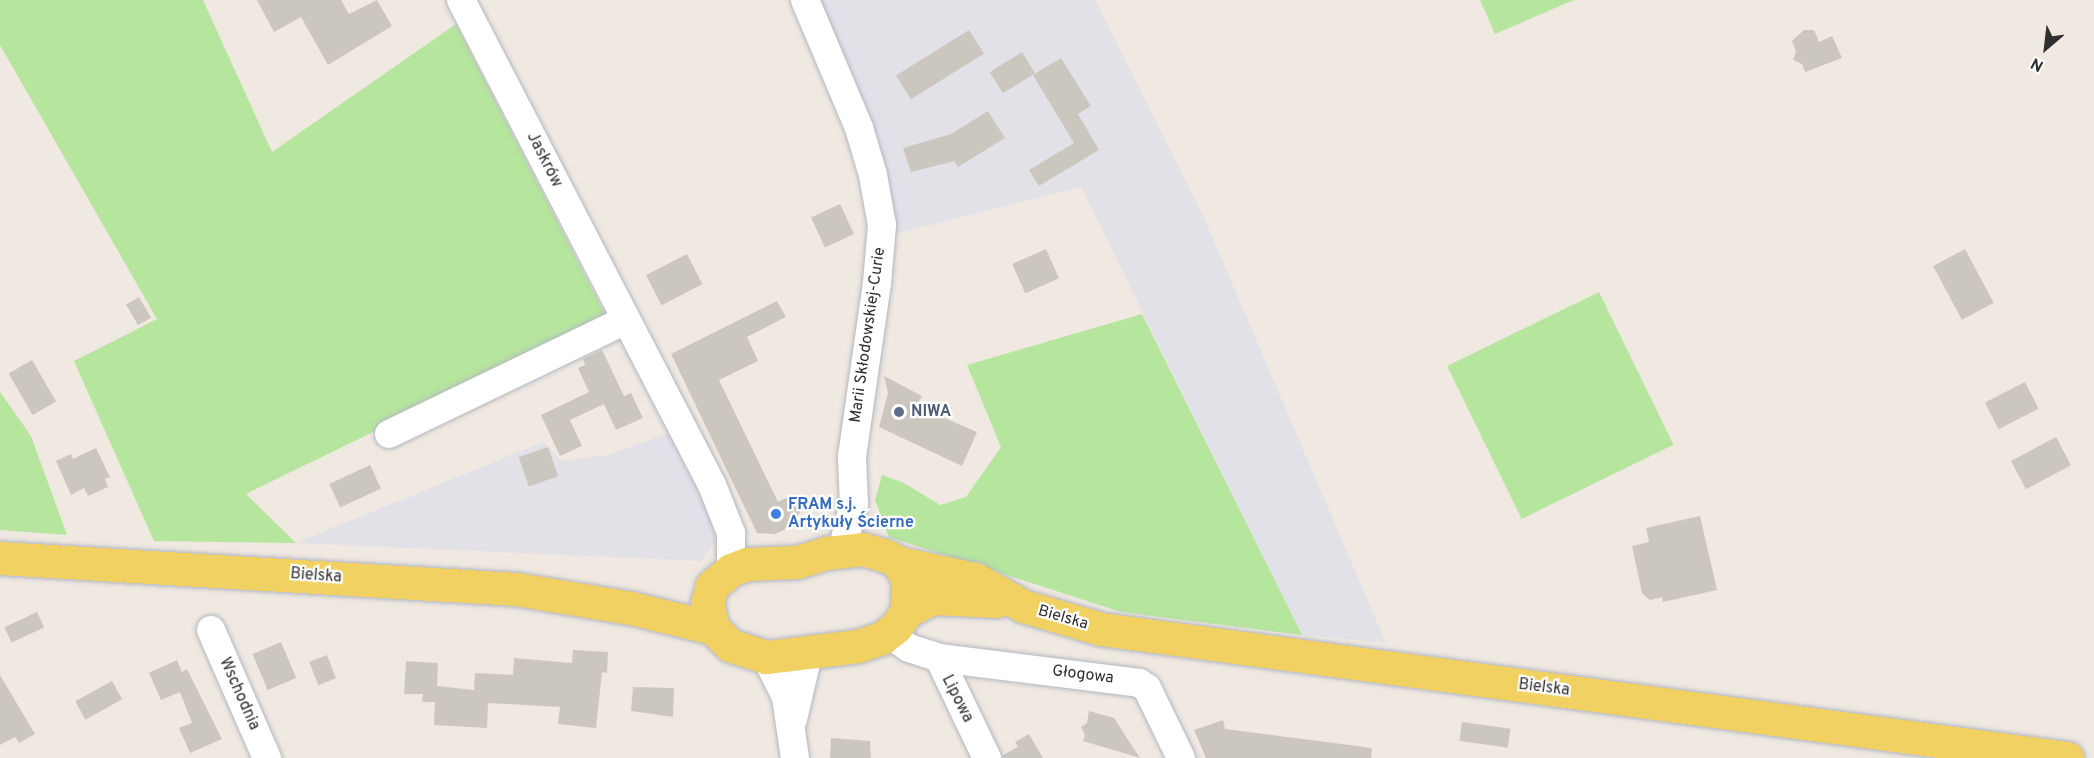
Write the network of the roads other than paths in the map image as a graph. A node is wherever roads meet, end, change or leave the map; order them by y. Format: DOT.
graph roads {
  1 [pos="461,0"];
  2 [pos="805,0"];
  3 [pos="627,320"];
  4 [pos="389,434"];
  5 [pos="871,555"];
  6 [pos="0,558"];
  7 [pos="734,573"];
  8 [pos="1023,606"];
  9 [pos="631,608"];
  10 [pos="898,622"];
  11 [pos="713,628"];
  12 [pos="211,630"];
  13 [pos="809,651"];
  14 [pos="766,657"];
  15 [pos="939,658"];
  16 [pos="792,721"];
  17 [pos="267,758"];
  18 [pos="795,758"];
  19 [pos="987,758"];
  20 [pos="1181,758"];
  21 [pos="2067,758"];
  1 -- 3 [label="street, Jaskrów"];
  2 -- 5 [label="street, Marii Skłodowskiej-Curie"];
  3 -- 4 [label="street"];
  3 -- 7 [label="street, Jaskrów"];
  5 -- 7 [label="main road, Bielska"];
  5 -- 8 [label="main road, Bielska"];
  5 -- 10 [label="main road"];
  6 -- 9 [label="main road, Bielska"];
  7 -- 9 [label="main road, Bielska"];
  7 -- 11 [label="main road"];
  8 -- 10 [label="main road, Bielska"];
  8 -- 21 [label="main road, Bielska"];
  9 -- 11 [label="main road, Bielska"];
  10 -- 13 [label="main road, Bielska"];
  10 -- 15 [label="street, Lipowa"];
  11 -- 14 [label="main road"];
  12 -- 17 [label="street, Wschodnia"];
  13 -- 14 [label="main road, Bielska"];
  13 -- 16 [label="street"];
  14 -- 16 [label="street"];
  15 -- 19 [label="street, Lipowa"];
  15 -- 20 [label="street, Głogowa"];
  16 -- 18 [label="street"];
}
